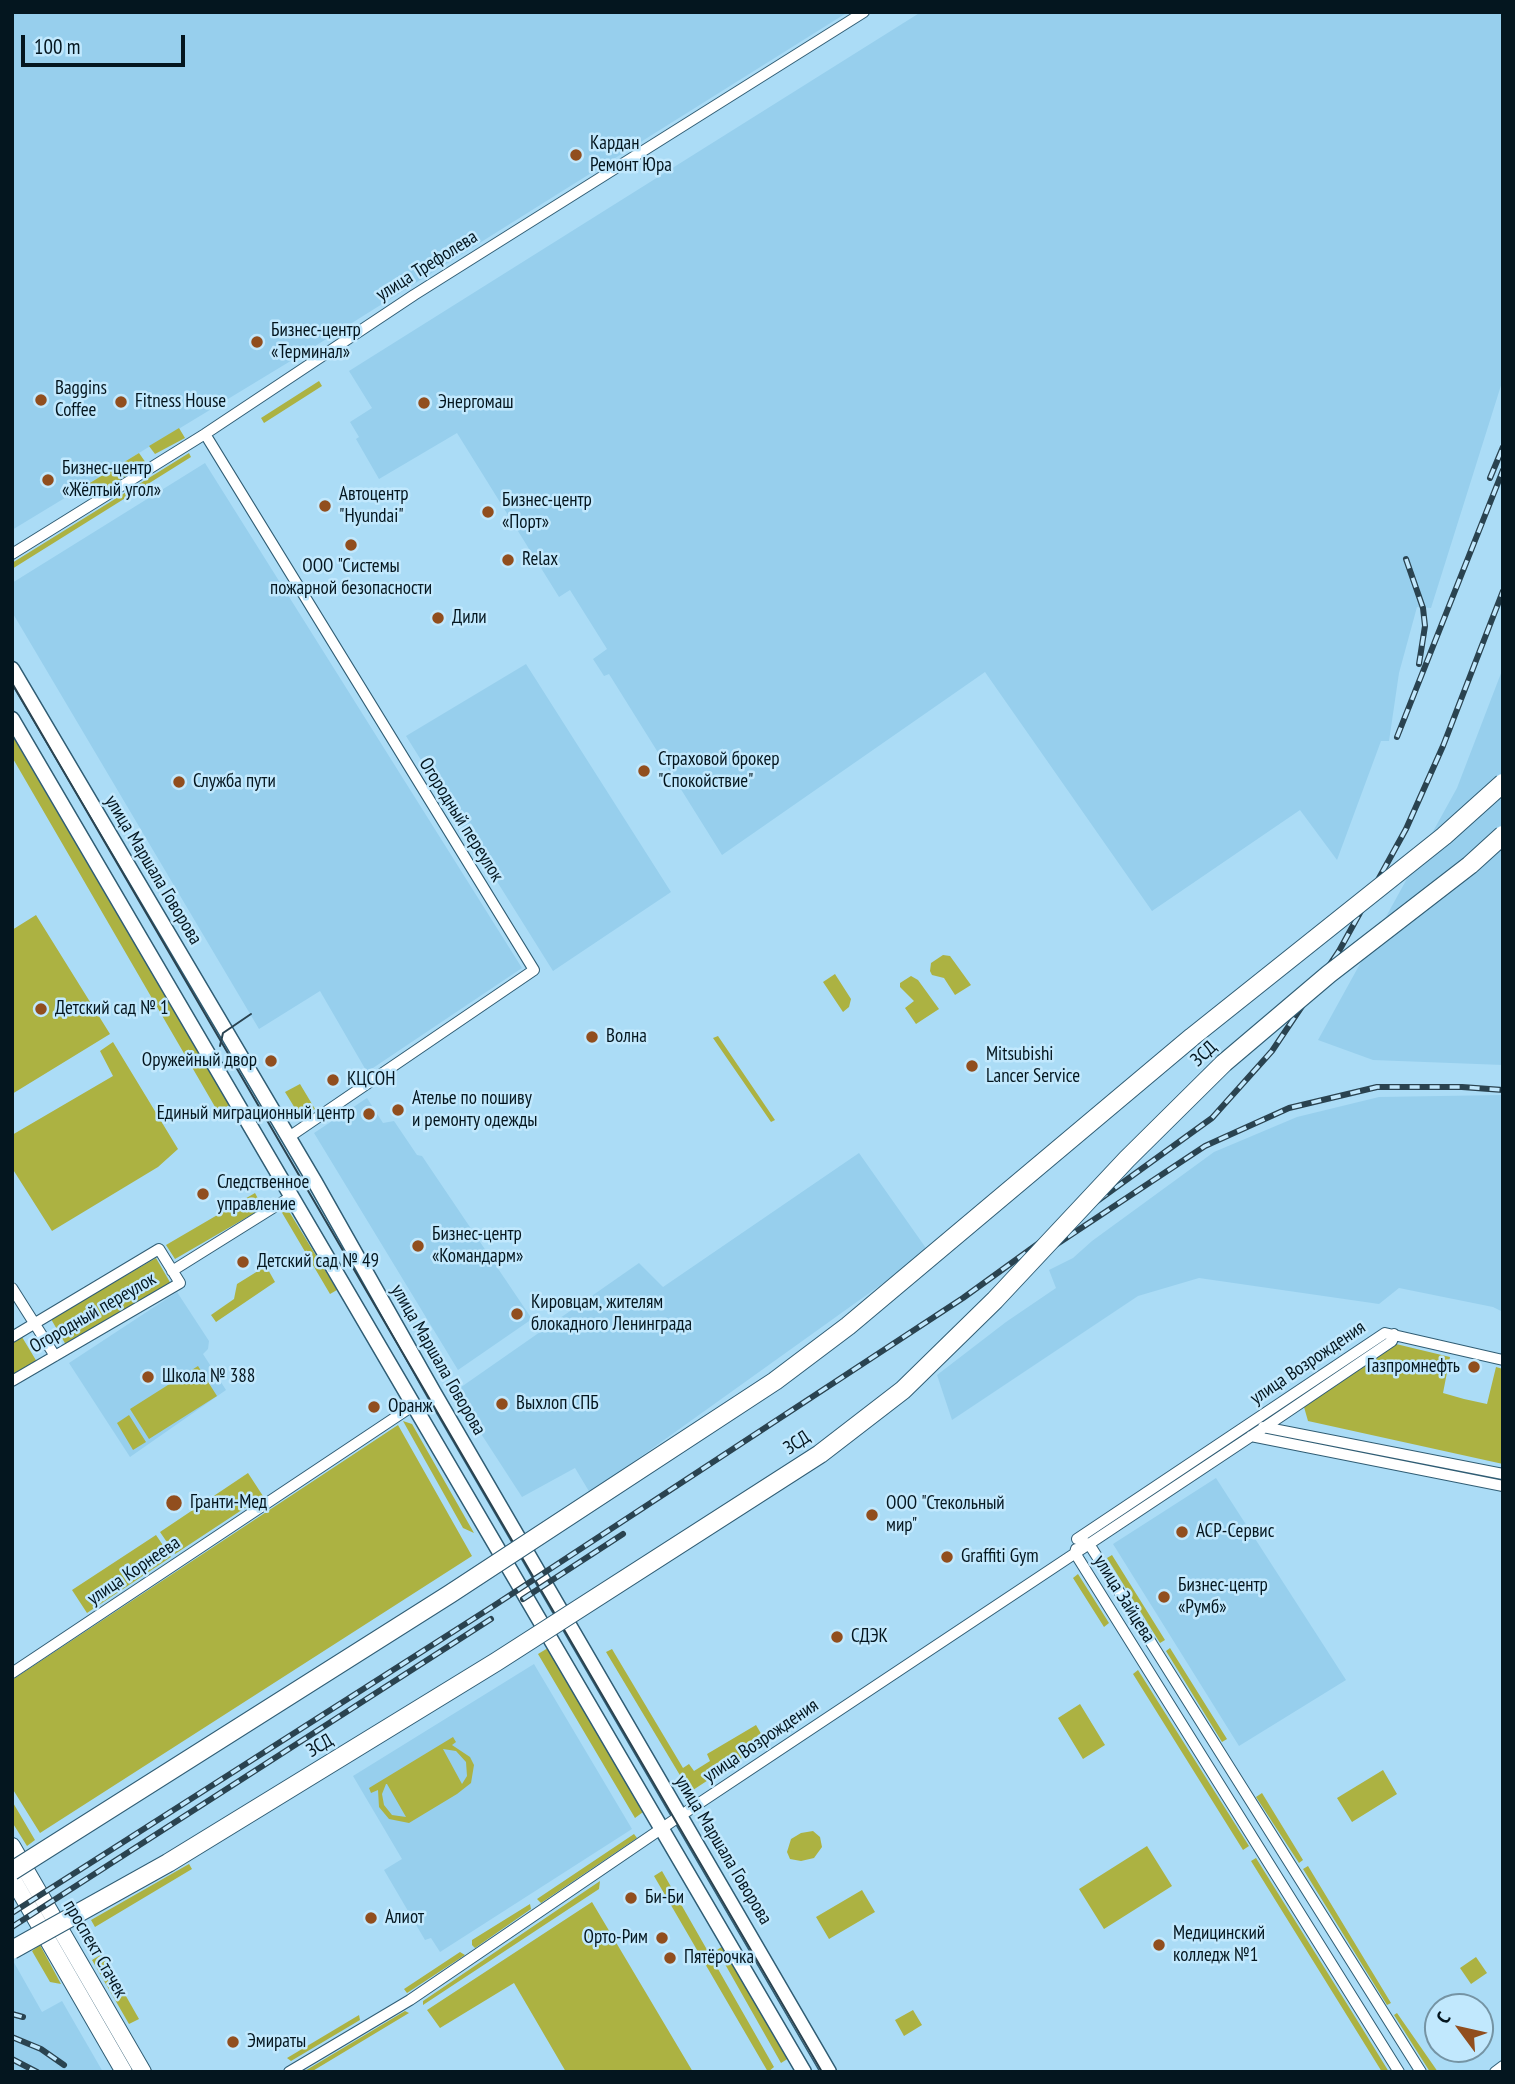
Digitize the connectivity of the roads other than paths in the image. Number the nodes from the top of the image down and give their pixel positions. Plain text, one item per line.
1 (864, 12) edge
2 (205, 434) junction
3 (12, 554) edge
4 (12, 669) edge
5 (12, 719) edge
6 (1503, 783) edge
7 (1503, 835) edge
8 (289, 1138) junction
9 (292, 1196) junction
10 (173, 1271) junction
11 (12, 1289) edge
12 (33, 1324) junction
13 (1394, 1334) junction
14 (12, 1337) edge
15 (55, 1356) junction
16 (1503, 1360) edge
17 (12, 1381) edge
18 (414, 1405) junction
19 (1249, 1424) junction
20 (1265, 1427) junction
21 (1251, 1436) junction
22 (1503, 1474) edge
23 (1503, 1486) edge
24 (1077, 1539) junction
25 (1089, 1545) junction
26 (1075, 1553) junction
27 (12, 1673) edge
28 (680, 1816) junction
29 (664, 1829) junction
30 (12, 1846) edge
31 (12, 1871) edge
32 (12, 1878) edge
33 (12, 1950) edge
34 (1503, 2066) edge
35 (124, 2072) edge
36 (143, 2072) edge
37 (289, 2072) edge
38 (804, 2072) edge
39 (829, 2072) edge
40 (1399, 2072) edge
41 (1420, 2072) edge
42 (1495, 2072) edge

1 - 2 street, улица Трефолева
2 - 3 street, улица Трефолева
2 - 8 street, Огородный переулок
4 - 8 main road, улица Маршала Говорова
5 - 9 main road, улица Маршала Говорова
6 - 31 highway, ЗСД, bridge
7 - 33 highway, ЗСД, bridge
8 - 28 main road, улица Маршала Говорова
9 - 10 street, Огородный переулок
9 - 18 main road, улица Маршала Говорова
10 - 12 street, Огородный переулок
10 - 15 street, Огородный переулок
11 - 12 street
12 - 14 street, Огородный переулок
12 - 15 street
13 - 16 street
13 - 19 street, улица Возрождения
13 - 20 street, улица Возрождения
15 - 17 street, Огородный переулок
18 - 27 street, улица Корнеева
18 - 29 main road, улица Маршала Говорова
19 - 20 street, улица Возрождения
19 - 21 street, улица Возрождения
19 - 24 street, улица Возрождения
20 - 21 street, улица Возрождения
20 - 22 street, улица Возрождения
21 - 23 street, улица Возрождения
21 - 25 street, улица Возрождения
24 - 25 street, улица Зайцева
24 - 26 street, улица Зайцева
25 - 26 street, улица Возрождения
25 - 41 street, улица Зайцева
26 - 28 street, улица Возрождения
26 - 40 street, улица Зайцева
28 - 29 street, улица Возрождения
28 - 39 main road, улица Маршала Говорова
29 - 37 street, улица Возрождения
29 - 38 main road, улица Маршала Говорова
30 - 36 main road, проспект Стачек
32 - 35 main road, проспект Стачек
34 - 42 street

